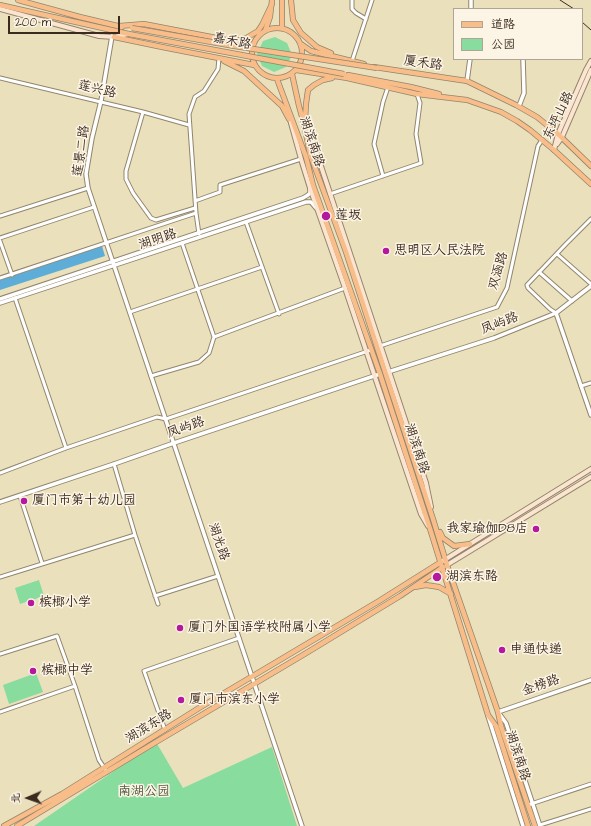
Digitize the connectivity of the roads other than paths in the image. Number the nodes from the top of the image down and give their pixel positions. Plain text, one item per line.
1 (18, 0) edge
2 (282, 0) edge
3 (291, 0) edge
4 (352, 0) edge
5 (372, 0) edge
6 (24, 1) edge
7 (272, 2) edge
8 (0, 5) edge
9 (0, 9) edge
10 (366, 19) junction
11 (119, 26) junction
12 (282, 28) junction
13 (265, 30) junction
14 (129, 34) junction
15 (113, 37) junction
16 (230, 40) junction
17 (253, 44) junction
18 (301, 44) junction
19 (219, 58) junction
20 (470, 60) edge
21 (523, 60) edge
22 (351, 61) junction
23 (591, 61) edge
24 (254, 65) junction
25 (377, 68) junction
26 (296, 70) junction
27 (591, 70) edge
28 (292, 74) junction
29 (346, 76) junction
30 (0, 78) edge
31 (277, 79) junction
32 (466, 81) junction
33 (388, 87) junction
34 (417, 94) junction
35 (285, 100) junction
36 (461, 100) junction
37 (101, 101) junction
38 (519, 106) junction
39 (143, 112) junction
40 (289, 119) junction
41 (304, 124) junction
42 (189, 125) junction
43 (560, 135) junction
44 (542, 140) junction
45 (554, 150) junction
46 (300, 158) junction
47 (591, 166) edge
48 (383, 176) junction
49 (591, 184) edge
50 (88, 188) junction
51 (310, 188) junction
52 (330, 194) junction
53 (195, 201) junction
54 (94, 207) junction
55 (195, 208) junction
56 (318, 211) junction
57 (196, 213) junction
58 (0, 216) edge
59 (591, 219) edge
60 (246, 222) junction
61 (199, 234) junction
62 (0, 238) edge
63 (0, 241) edge
64 (106, 242) junction
65 (182, 243) junction
66 (556, 254) junction
67 (113, 264) junction
68 (262, 267) junction
69 (539, 272) junction
70 (12, 275) junction
71 (0, 278) edge
72 (591, 285) edge
73 (345, 288) junction
74 (198, 289) junction
75 (15, 298) junction
76 (0, 299) edge
77 (572, 301) junction
78 (0, 303) edge
79 (130, 312) junction
80 (556, 313) junction
81 (279, 314) junction
82 (214, 337) junction
83 (378, 347) junction
84 (368, 350) junction
85 (384, 373) junction
86 (151, 376) junction
87 (375, 376) junction
88 (591, 383) edge
89 (581, 386) junction
90 (591, 415) edge
91 (166, 419) junction
92 (174, 443) junction
93 (66, 448) junction
94 (114, 464) junction
95 (591, 469) edge
96 (0, 472) edge
97 (591, 478) edge
98 (20, 496) junction
99 (0, 502) edge
100 (433, 519) junction
101 (431, 532) junction
102 (135, 535) junction
103 (470, 544) junction
104 (440, 562) junction
105 (447, 562) junction
106 (42, 564) junction
107 (442, 568) junction
108 (218, 576) junction
109 (0, 577) edge
110 (451, 594) junction
111 (156, 596) junction
112 (400, 596) junction
113 (158, 604) dead end
114 (239, 638) junction
115 (0, 654) edge
116 (252, 677) junction
117 (591, 680) edge
118 (255, 684) junction
119 (76, 686) junction
120 (0, 712) edge
121 (498, 712) junction
122 (488, 715) junction
123 (165, 730) junction
124 (106, 770) junction
125 (591, 784) edge
126 (531, 805) junction
127 (591, 809) edge
128 (4, 826) edge
129 (17, 826) edge
130 (302, 826) edge
131 (523, 826) edge
132 (528, 826) edge
133 (539, 826) edge

1 - 6 main road, 嘉禾路
2 - 12 main road
3 - 22 main road
4 - 10 street
5 - 10 street
6 - 11 main road, 嘉禾路
7 - 13 main road
7 - 16 main road
8 - 14 main road, 嘉禾路
9 - 15 main road
10 - 22 street
11 - 16 main road
11 - 25 main road, 嘉禾路, bridge
12 - 13 main road
12 - 18 main road
13 - 17 main road
14 - 15 main road
14 - 29 main road, 嘉禾路, bridge
15 - 19 main road
15 - 37 street, 莲景二路
16 - 17 main road
17 - 24 main road
18 - 22 main road, 厦禾路
18 - 26 main road
19 - 24 main road
19 - 40 main road
19 - 42 street
20 - 32 street
21 - 38 street
22 - 25 main road, 厦禾路
23 - 43 main road, 东坪山路
24 - 31 main road
25 - 32 main road, 厦禾路
26 - 28 main road
26 - 29 main road
27 - 43 main road, 东坪山路
28 - 31 main road
28 - 41 main road, 湖滨南路
29 - 33 main road
29 - 36 main road, 嘉禾路
29 - 41 main road
30 - 37 street, 莲兴路
31 - 35 main road, 湖滨南路
32 - 38 main road, 厦禾路
33 - 34 main road
33 - 48 street
34 - 36 main road
34 - 48 street
35 - 40 main road
35 - 84 main road, 湖滨南路
36 - 44 main road
37 - 39 street, 莲兴路
37 - 50 street, 莲景二路
38 - 43 main road, 厦禾路
39 - 42 street, 莲兴路
39 - 55 street
40 - 46 main road
41 - 52 main road, 湖滨南路
41 - 83 main road, 湖滨南路
42 - 53 street
43 - 45 main road, 东坪山路
43 - 47 main road, 厦禾路
44 - 45 main road
44 - 83 street, 双涵路
45 - 49 main road
46 - 51 main road
46 - 53 street
48 - 52 street
50 - 54 street, 莲景二路
50 - 58 street
51 - 56 main road
51 - 61 street, 湖明路
52 - 83 main road, 湖滨南路
53 - 55 street
54 - 62 street
54 - 64 street, 莲景二路
55 - 57 street
56 - 60 street, 湖明路
56 - 73 main road
57 - 61 street
57 - 64 street
59 - 66 street
60 - 65 street, 湖明路
60 - 68 street
61 - 67 street, 湖明路
63 - 70 street
64 - 67 street, 莲景二路
64 - 70 street
65 - 67 street, 湖明路
65 - 74 street
66 - 69 street
66 - 72 street
67 - 75 street, 湖明路
67 - 76 street, 湖明路
67 - 79 street, 湖光路
68 - 74 street
68 - 81 street
69 - 77 street
69 - 80 street
70 - 71 street
72 - 77 street, 凤屿路
73 - 81 street
73 - 84 main road
74 - 79 street
74 - 82 street
75 - 78 street, 湖明路
75 - 93 street
77 - 80 street, 凤屿路
79 - 86 street, 湖光路
80 - 85 street, 凤屿路
80 - 89 street
81 - 82 street
82 - 86 street
83 - 85 main road, 湖滨南路
84 - 85 main road, 湖滨南路
84 - 87 main road
84 - 91 street
85 - 87 street, 凤屿路
85 - 100 main road, 湖滨南路
85 - 101 main road, 湖滨南路
86 - 91 street, 湖光路
87 - 92 street, 凤屿路
87 - 101 main road
88 - 89 street
89 - 90 street
91 - 92 street, 湖光路
91 - 93 street
92 - 94 street, 凤屿路
92 - 108 street, 湖光路
93 - 96 street
94 - 98 street, 凤屿路
94 - 102 street
95 - 103 main road, 湖滨东路
97 - 105 main road, 湖滨东路
98 - 99 street, 凤屿路
98 - 106 street
100 - 103 main road
100 - 105 main road, 湖滨南路
101 - 104 main road, 湖滨南路
102 - 106 street
102 - 111 street
103 - 105 main road, 湖滨东路
104 - 105 main road, 湖滨东路
104 - 107 main road, 湖滨南路
104 - 116 main road, 湖滨东路
105 - 107 main road, 湖滨东路
105 - 121 main road, 湖滨南路
106 - 109 street
107 - 110 main road, 湖滨南路
107 - 112 main road, 湖滨东路
108 - 111 street
108 - 114 street, 湖光路
110 - 112 main road
110 - 122 main road, 湖滨南路
111 - 113 street
112 - 118 main road, 湖滨东路
114 - 116 street, 湖光路
114 - 123 street
115 - 119 street
116 - 118 street, 湖光路
116 - 123 main road, 湖滨东路
117 - 121 street, 金榜路
118 - 124 main road, 湖滨东路
118 - 130 street, 湖光路
119 - 120 street
119 - 124 street
121 - 126 main road, 湖滨南路
122 - 131 street
122 - 132 main road, 湖滨南路
123 - 124 main road, 湖滨东路
124 - 128 main road, 湖滨东路
124 - 129 main road, 湖滨东路
125 - 126 street
126 - 133 main road, 湖滨南路
127 - 133 street

